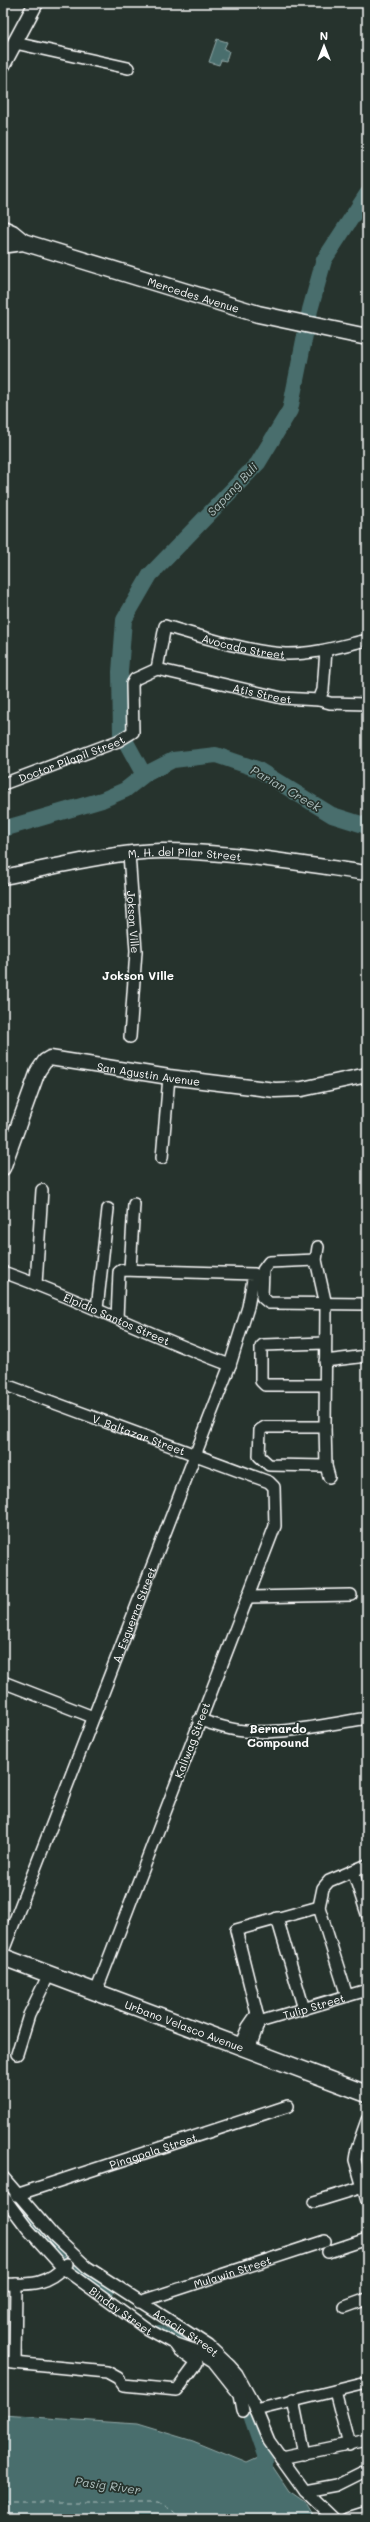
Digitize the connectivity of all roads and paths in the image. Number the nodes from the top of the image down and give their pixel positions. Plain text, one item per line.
1 (36, 3) edge
2 (15, 43) junction
3 (3, 65) edge
4 (128, 68) dead end
5 (3, 229) edge
6 (3, 242) edge
7 (23, 242) junction
8 (367, 337) edge
9 (367, 640) edge
10 (326, 650) junction
11 (157, 669) junction
12 (319, 700) junction
13 (367, 704) edge
14 (3, 784) edge
15 (128, 854) junction
16 (367, 873) edge
17 (3, 877) edge
18 (130, 1037) dead end
19 (367, 1076) edge
20 (169, 1077) junction
21 (162, 1158) dead end
22 (3, 1168) edge
23 (42, 1190) dead end
24 (134, 1204) dead end
25 (108, 1209) dead end
26 (318, 1247) dead end
27 (316, 1260) junction
28 (130, 1268) junction
29 (3, 1272) edge
30 (36, 1284) junction
31 (367, 1304) edge
32 (326, 1305) junction
33 (97, 1309) junction
34 (117, 1318) junction
35 (324, 1343) junction
36 (367, 1356) edge
37 (324, 1361) junction
38 (230, 1364) junction
39 (3, 1384) edge
40 (324, 1384) junction
41 (325, 1427) junction
42 (194, 1457) junction
43 (326, 1466) junction
44 (329, 1477) dead end
45 (274, 1487) joint
46 (352, 1595) dead end
47 (248, 1597) junction
48 (3, 1682) edge
49 (93, 1716) junction
50 (367, 1718) edge
51 (199, 1720) junction
52 (367, 1865) edge
53 (353, 1871) junction
54 (319, 1907) junction
55 (367, 1914) edge
56 (277, 1918) junction
57 (3, 1951) edge
58 (3, 1957) edge
59 (49, 1974) junction
60 (367, 1990) edge
61 (96, 1992) junction
62 (347, 1996) junction
63 (304, 2009) junction
64 (258, 2018) junction
65 (244, 2048) junction
66 (17, 2054) dead end
67 (367, 2094) edge
68 (288, 2106) dead end
69 (367, 2120) edge
70 (3, 2178) edge
71 (363, 2187) junction
72 (16, 2195) junction
73 (3, 2196) edge
74 (367, 2201) edge
75 (314, 2202) dead end
76 (367, 2239) edge
77 (325, 2241) dead end
78 (328, 2252) dead end
79 (68, 2262) junction
80 (3, 2284) edge
81 (16, 2284) junction
82 (367, 2299) edge
83 (138, 2302) junction
84 (345, 2307) dead end
85 (174, 2343) junction
86 (3, 2362) edge
87 (15, 2363) junction
88 (367, 2383) edge
89 (335, 2391) junction
90 (293, 2400) junction
91 (256, 2410) junction
92 (243, 2411) dead end
93 (367, 2440) edge
94 (349, 2445) junction
95 (304, 2454) junction
96 (281, 2458) junction
97 (367, 2470) edge
98 (305, 2491) junction
99 (367, 2513) edge
100 (334, 2519) edge
101 (348, 2519) edge

1 - 2 street
2 - 3 street
2 - 4 street
5 - 7 main road, Mercedes Avenue
6 - 7 main road, Mercedes Avenue
7 - 8 main road, Mercedes Avenue
9 - 10 street, Avocado Street
10 - 11 street, Avocado Street
10 - 12 street
11 - 12 street, Atis Street
11 - 14 street, Doctor Pilapil Street
12 - 13 street, Atis Street
15 - 16 street, M. H. del Pilar Street
15 - 17 street, M. H. del Pilar Street
15 - 18 street, Jokson Ville
19 - 20 street, San Agustin Avenue
20 - 21 street
20 - 22 street, San Agustin Avenue
23 - 30 street
24 - 28 street
25 - 33 street
26 - 27 street
27 - 32 street
27 - 32 street
28 - 34 street
28 - 38 street, A. Esguerra Street
29 - 30 street, Elpidio Santos Street
30 - 33 street, Elpidio Santos Street
31 - 32 street
32 - 35 street
33 - 34 street, Elpidio Santos Street
34 - 38 street, Elpidio Santos Street
35 - 37 street
35 - 40 street
36 - 37 street
37 - 40 street
38 - 42 street, A. Esguerra Street
39 - 42 street, V. Baltazar Street
40 - 41 street
41 - 43 street
41 - 43 street
42 - 45 street, V. Baltazar Street
42 - 49 street, A. Esguerra Street
43 - 44 street
45 - 47 street, Kaliwag Street
46 - 47 street
47 - 51 street, Kaliwag Street
48 - 49 street
49 - 57 street, A. Esguerra Street
50 - 51 street
51 - 61 street, Kaliwag Street
52 - 53 street
53 - 54 street
53 - 55 street
54 - 56 street
54 - 62 street
56 - 63 street
56 - 64 street
58 - 59 main road, Urbano Velasco Avenue
59 - 61 main road, Urbano Velasco Avenue
59 - 66 street
60 - 62 street, Tulip Street
61 - 65 main road, Urbano Velasco Avenue
62 - 63 street, Tulip Street
63 - 64 street, Tulip Street
64 - 65 street
65 - 67 main road, Urbano Velasco Avenue
68 - 72 street, Pinagpala Street
69 - 71 street
70 - 72 street, Acacia Street
71 - 74 street
71 - 75 street
72 - 79 street, Acacia Street
73 - 79 street, Binday Street
76 - 78 street
77 - 83 street, Mulawin Street
79 - 81 street
79 - 83 street, Acacia Street
79 - 85 street, Binday Street
80 - 81 street
81 - 87 street
82 - 84 street
83 - 91 street, Acacia Street
85 - 87 street
85 - 92 street, Binday Street
86 - 87 street
88 - 89 street
89 - 90 street
89 - 94 street
90 - 91 street
90 - 95 street
91 - 96 street, Acacia Street
93 - 94 street
94 - 95 street
95 - 96 street
96 - 98 street, Acacia Street
97 - 98 street
98 - 100 street, Acacia Street
99 - 101 street

